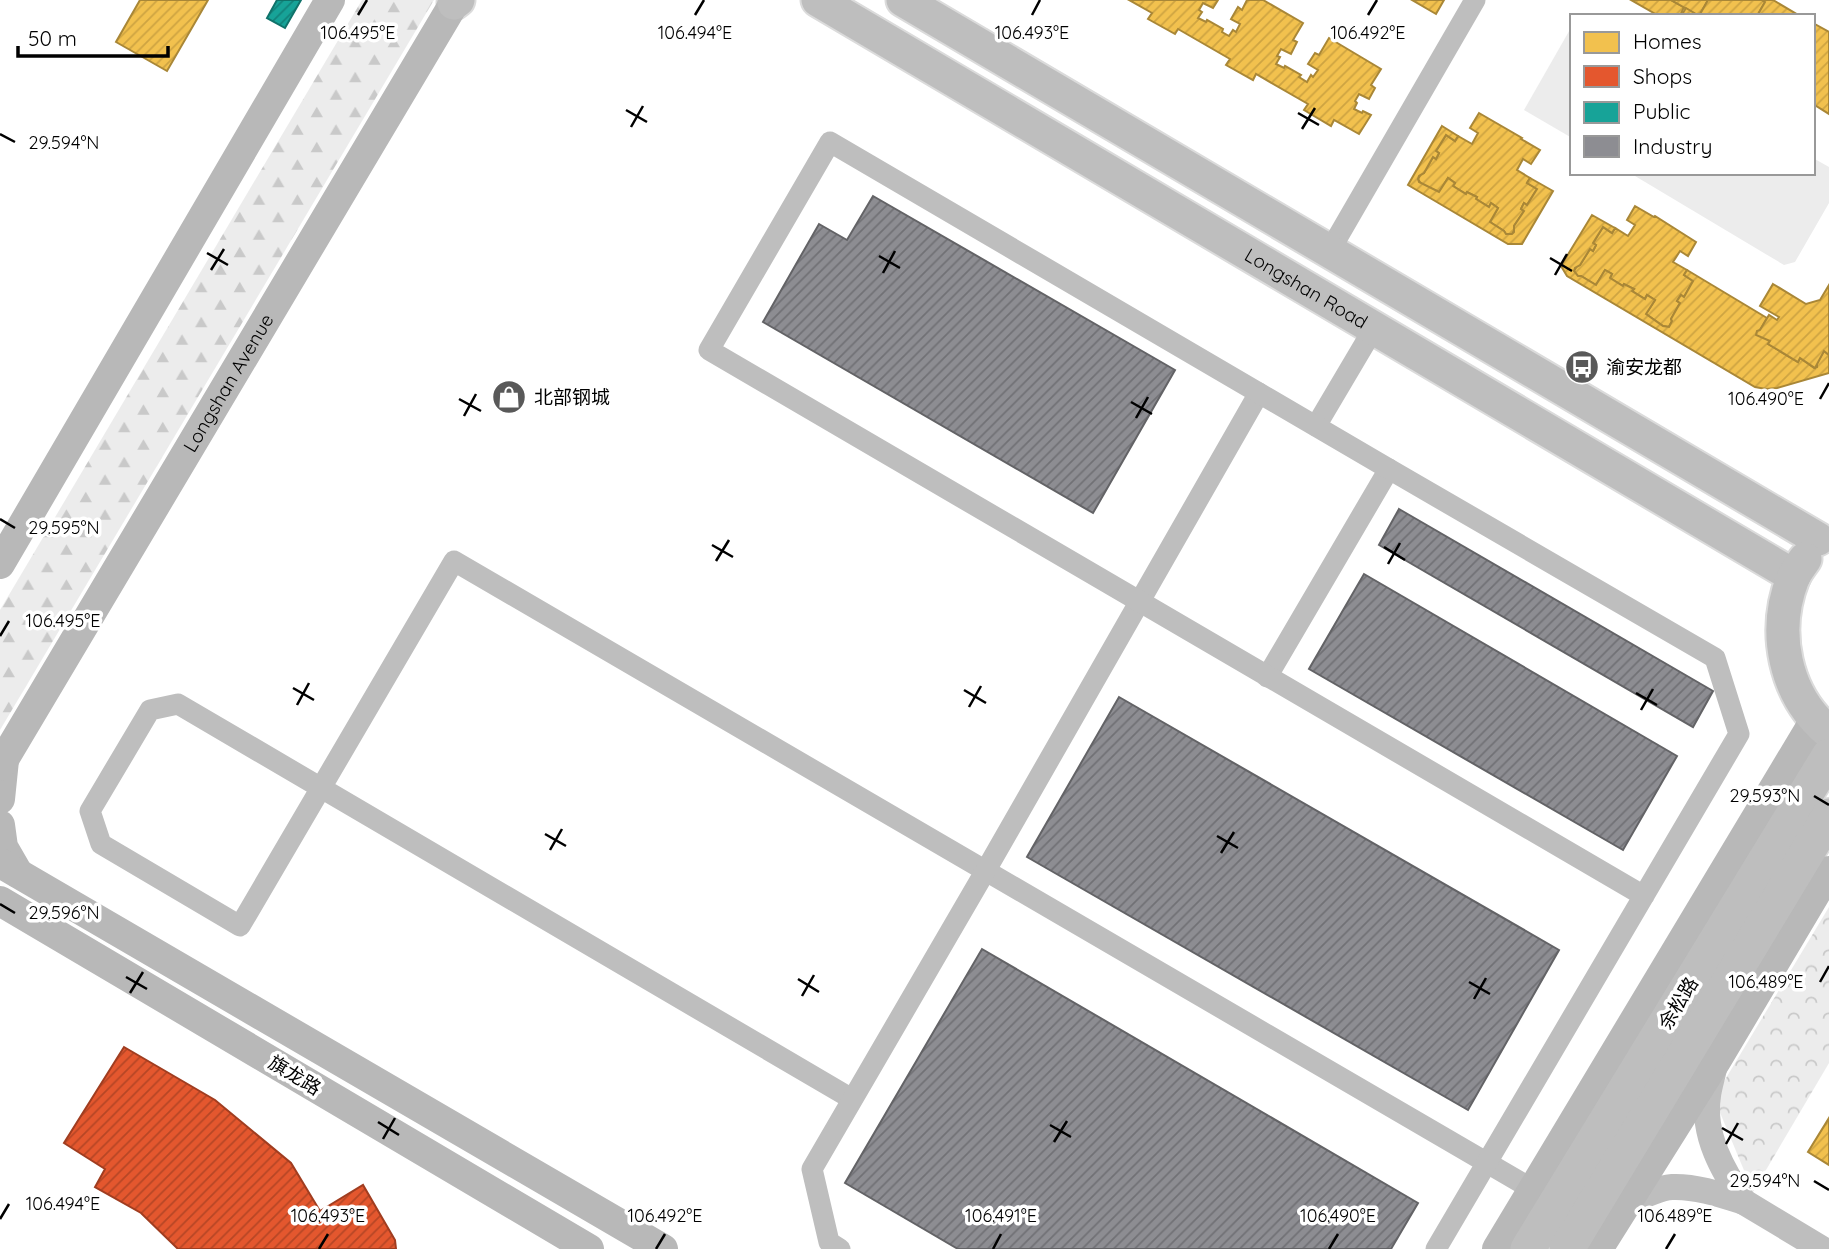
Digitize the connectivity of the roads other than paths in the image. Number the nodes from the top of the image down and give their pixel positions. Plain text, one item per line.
1 (330, 0) edge
2 (818, 0) edge
3 (903, 0) edge
4 (1475, 0) edge
5 (456, 1) edge
6 (1329, 252) junction
7 (1374, 328) junction
8 (1259, 393) junction
9 (1316, 426) junction
10 (1389, 469) junction
11 (1824, 535) edge
12 (0, 564) edge
13 (1794, 576) junction
14 (1140, 602) junction
15 (1267, 677) junction
16 (1823, 734) edge
17 (1, 763) edge
18 (321, 788) junction
19 (0, 799) edge
20 (1829, 816) edge
21 (0, 825) edge
22 (9, 868) edge
23 (986, 870) junction
24 (1829, 871) edge
25 (1644, 896) junction
26 (0, 901) edge
27 (1716, 1061) junction
28 (852, 1099) junction
29 (1487, 1162) junction
30 (1532, 1189) junction
31 (1744, 1202) junction
32 (1625, 1205) junction
33 (609, 1228) edge
34 (581, 1247) edge
35 (663, 1249) edge
36 (840, 1249) edge
37 (1436, 1249) edge
38 (1497, 1249) edge
39 (1528, 1249) edge
40 (1567, 1249) edge
41 (1598, 1249) edge
42 (1822, 1249) edge

1 - 12 main road
2 - 7 main road, Longshan Road
3 - 6 main road
4 - 6 street
5 - 17 main road, Longshan Avenue
6 - 11 main road
7 - 9 street
7 - 13 main road, Longshan Road
8 - 9 street
8 - 14 street
8 - 14 street
9 - 10 street
10 - 15 street
10 - 25 street
11 - 13 main road
13 - 16 main road
14 - 15 street
14 - 23 street
15 - 25 street
16 - 30 main road
16 - 39 highway, 余松路
17 - 19 main road
18 - 18 street
18 - 23 street
18 - 28 street
20 - 40 highway, 余松路
21 - 22 main road
22 - 33 main road
23 - 28 street
23 - 29 street
24 - 27 main road
25 - 29 street
26 - 34 main road, 旗龙路
27 - 31 street
27 - 32 main road
28 - 36 street
29 - 30 street
29 - 37 street
30 - 38 main road
31 - 32 street
31 - 42 street
32 - 41 main road
33 - 34 main road
33 - 35 main road

